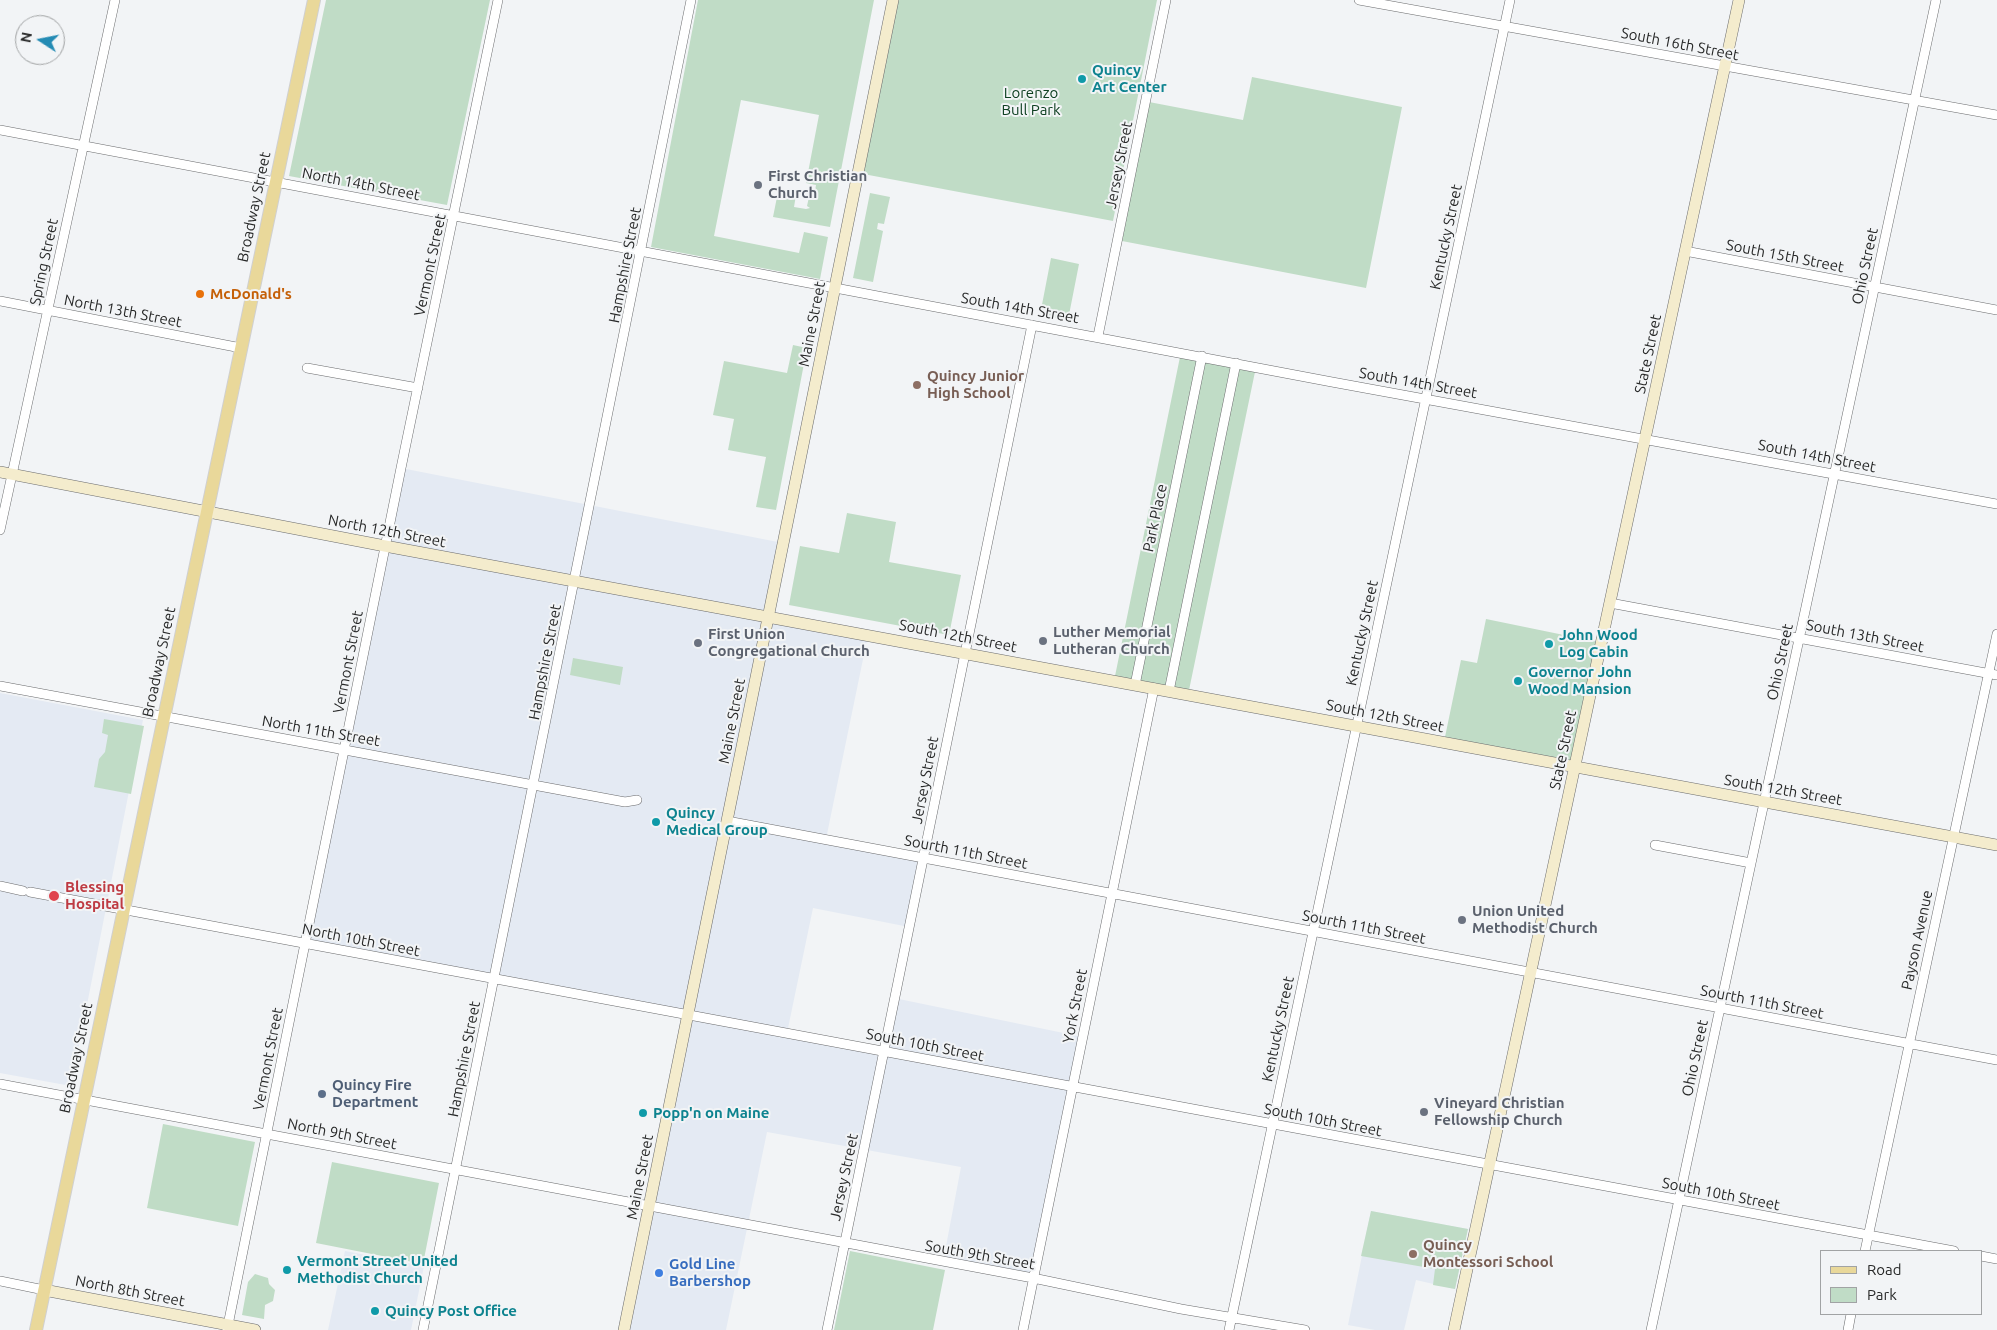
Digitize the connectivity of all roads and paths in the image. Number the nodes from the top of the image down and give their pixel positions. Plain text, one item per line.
1 (115, 0) edge
2 (314, 0) edge
3 (498, 0) edge
4 (692, 0) edge
5 (893, 0) edge
6 (1166, 0) edge
7 (1359, 0) edge
8 (1510, 0) edge
9 (1739, 0) edge
10 (1936, 0) edge
11 (1504, 25) junction
12 (1725, 67) junction
13 (1914, 100) junction
14 (1997, 115) edge
15 (0, 130) edge
16 (83, 146) junction
17 (276, 183) junction
18 (454, 216) junction
19 (1685, 251) junction
20 (642, 252) junction
21 (835, 287) junction
22 (1874, 287) junction
23 (0, 301) edge
24 (48, 310) junction
25 (1997, 310) edge
26 (1032, 325) junction
27 (1098, 336) junction
28 (241, 348) junction
29 (1202, 356) junction
30 (1236, 363) junction
31 (307, 368) dead end
32 (418, 388) junction
33 (1426, 398) junction
34 (1645, 439) junction
35 (0, 472) edge
36 (12, 474) junction
37 (1834, 474) junction
38 (1997, 504) edge
39 (208, 513) junction
40 (0, 530) edge
41 (385, 546) junction
42 (575, 581) junction
43 (1610, 603) junction
44 (768, 616) junction
45 (1997, 634) edge
46 (1799, 637) junction
47 (965, 653) junction
48 (1993, 674) edge
49 (1135, 684) junction
50 (0, 686) edge
51 (1154, 688) junction
52 (1169, 691) junction
53 (164, 716) junction
54 (1357, 726) junction
55 (345, 750) junction
56 (1575, 766) junction
57 (534, 785) junction
58 (637, 800) dead end
59 (1764, 802) junction
60 (727, 821) junction
61 (1954, 837) junction
62 (1997, 844) edge
63 (1656, 845) dead end
64 (923, 858) junction
65 (1751, 863) junction
66 (0, 886) edge
67 (1112, 894) junction
68 (123, 910) junction
69 (1312, 932) junction
70 (306, 944) junction
71 (1531, 972) junction
72 (494, 979) junction
73 (1720, 1008) junction
74 (688, 1015) junction
75 (1909, 1044) junction
76 (884, 1052) junction
77 (1997, 1060) edge
78 (0, 1084) edge
79 (1072, 1087) junction
80 (84, 1100) junction
81 (1272, 1124) junction
82 (267, 1134) junction
83 (1489, 1165) junction
84 (456, 1170) junction
85 (1678, 1200) junction
86 (649, 1206) junction
87 (1868, 1235) junction
88 (844, 1244) junction
89 (1865, 1250) edge
90 (1949, 1250) edge
91 (1982, 1256) edge
92 (1997, 1259) edge
93 (1033, 1278) junction
94 (0, 1281) edge
95 (44, 1290) junction
96 (1851, 1315) edge
97 (1232, 1316) junction
98 (227, 1327) edge
99 (36, 1330) edge
100 (255, 1330) edge
101 (423, 1330) edge
102 (624, 1330) edge
103 (827, 1330) edge
104 (1023, 1330) edge
105 (1229, 1330) edge
106 (1306, 1330) edge
107 (1454, 1330) edge
108 (1651, 1330) edge
109 (1848, 1330) edge

1 - 16 street, Spring Street
2 - 17 main road, Broadway Street
3 - 18 street, Vermont Street
4 - 20 street, Hampshire Street
5 - 21 street, Maine Street
6 - 27 street, Jersey Street
7 - 11 street, South 16th Street
8 - 11 street, Kentucky Street
9 - 12 street, State Street
10 - 13 street, Ohio Street
11 - 12 street, South 16th Street
11 - 33 street, Kentucky Street
12 - 13 street, South 16th Street
12 - 19 street, State Street
13 - 14 street, South 16th Street
13 - 22 street, Ohio Street
15 - 16 street, North 14th Street
16 - 17 street, North 14th Street
16 - 24 street, Spring Street
17 - 18 street, North 14th Street
17 - 28 main road, Broadway Street
18 - 20 street, North 14th Street
18 - 32 street, Vermont Street
19 - 22 street, South 15th Street
19 - 34 street, State Street
20 - 21 street, North 14th Street
20 - 42 street, Hampshire Street
21 - 26 street, South 14th Street
21 - 44 street, Maine Street
22 - 25 street, South 15th Street
22 - 37 street, Ohio Street
23 - 24 street, North 13th Street
24 - 28 street, North 13th Street
24 - 36 street, Spring Street
26 - 27 street, South 14th Street
26 - 47 street, Jersey Street
27 - 29 street, South 14th Street
28 - 39 main road, Broadway Street
29 - 30 street, South 14th Street
29 - 49 street, Park Place
30 - 33 street, South 14th Street
30 - 52 street
31 - 32 street
32 - 41 street, Vermont Street
33 - 34 street, South 14th Street
33 - 54 street, Kentucky Street
34 - 37 street, South 14th Street
34 - 43 street, State Street
35 - 36 street, North 12th Street
36 - 39 street, North 12th Street
36 - 40 street, Spring Street
37 - 38 street, South 14th Street
37 - 46 street, Ohio Street
39 - 41 street, North 12th Street
39 - 53 main road, Broadway Street
41 - 42 street, North 12th Street
41 - 55 street, Vermont Street
42 - 44 street, North 12th Street
42 - 57 street, Hampshire Street
43 - 46 street, South 13th Street
43 - 56 street, State Street
44 - 47 street, South 12th Street
44 - 60 street, Maine Street
45 - 48 street, Payson Avenue
46 - 48 street, South 13th Street
46 - 59 street, Ohio Street
47 - 49 street, South 12th Street
47 - 64 street, Jersey Street
48 - 61 street, Payson Avenue
49 - 51 street, South 12th Street
50 - 53 street, North 11th Street
51 - 52 street, South 12th Street
51 - 67 street, York Street
52 - 54 street, South 12th Street
53 - 55 street, North 11th Street
53 - 68 main road, Broadway Street
54 - 56 street, South 12th Street
54 - 69 street, Kentucky Street
55 - 57 street, North 11th Street
55 - 70 street, Vermont Street
56 - 59 street, South 12th Street
56 - 71 street, State Street
57 - 58 street, North 11th Street
57 - 72 street, Hampshire Street
59 - 61 street, South 12th Street
59 - 65 street, Ohio Street
60 - 64 street, Sourth 11th Street
60 - 74 street, Maine Street
61 - 62 street, South 12th Street
61 - 75 street, Payson Avenue
63 - 65 street
64 - 67 street, Sourth 11th Street
64 - 76 street, Jersey Street
65 - 73 street, Ohio Street
66 - 68 street, North 10th Street
67 - 69 street, Sourth 11th Street
67 - 79 street, York Street
68 - 70 street, North 10th Street
68 - 80 main road, Broadway Street
69 - 71 street, Sourth 11th Street
69 - 81 street, Kentucky Street
70 - 72 street, North 10th Street
70 - 82 street, Vermont Street
71 - 73 street, Sourth 11th Street
71 - 83 street, State Street
72 - 74 street, North 10th Street
72 - 84 street, Hampshire Street
73 - 75 street, Sourth 11th Street
73 - 85 street, Ohio Street
74 - 76 street, South 10th Street
74 - 86 street, Maine Street
75 - 77 street, Sourth 11th Street
75 - 87 street, Payson Avenue
76 - 79 street, South 10th Street
76 - 88 street, Jersey Street
78 - 80 street, North 9th Street
79 - 81 street, South 10th Street
79 - 93 street, York Street
80 - 82 street, North 9th Street
80 - 95 main road, Broadway Street
81 - 83 street, South 10th Street
81 - 97 street, Kentucky Street
82 - 84 street, North 9th Street
82 - 98 street, Vermont Street
83 - 85 street, South 10th Street
83 - 107 street, State Street
84 - 86 street, North 9th Street
84 - 101 street, Hampshire Street
85 - 87 street, South 10th Street
85 - 108 street, Ohio Street
86 - 88 street, South 9th Street
86 - 102 street, Maine Street
87 - 89 street, Payson Avenue
87 - 90 street, South 10th Street
88 - 93 street, South 9th Street
88 - 103 street, Jersey Street
91 - 92 street
93 - 97 street, South 9th Street
93 - 104 street, York Street
94 - 95 street, North 8th Street
95 - 98 street, North 8th Street
95 - 99 main road, Broadway Street
96 - 109 street
97 - 105 street, Kentucky Street
97 - 106 street, South 9th Street
98 - 100 street, North 8th Street

